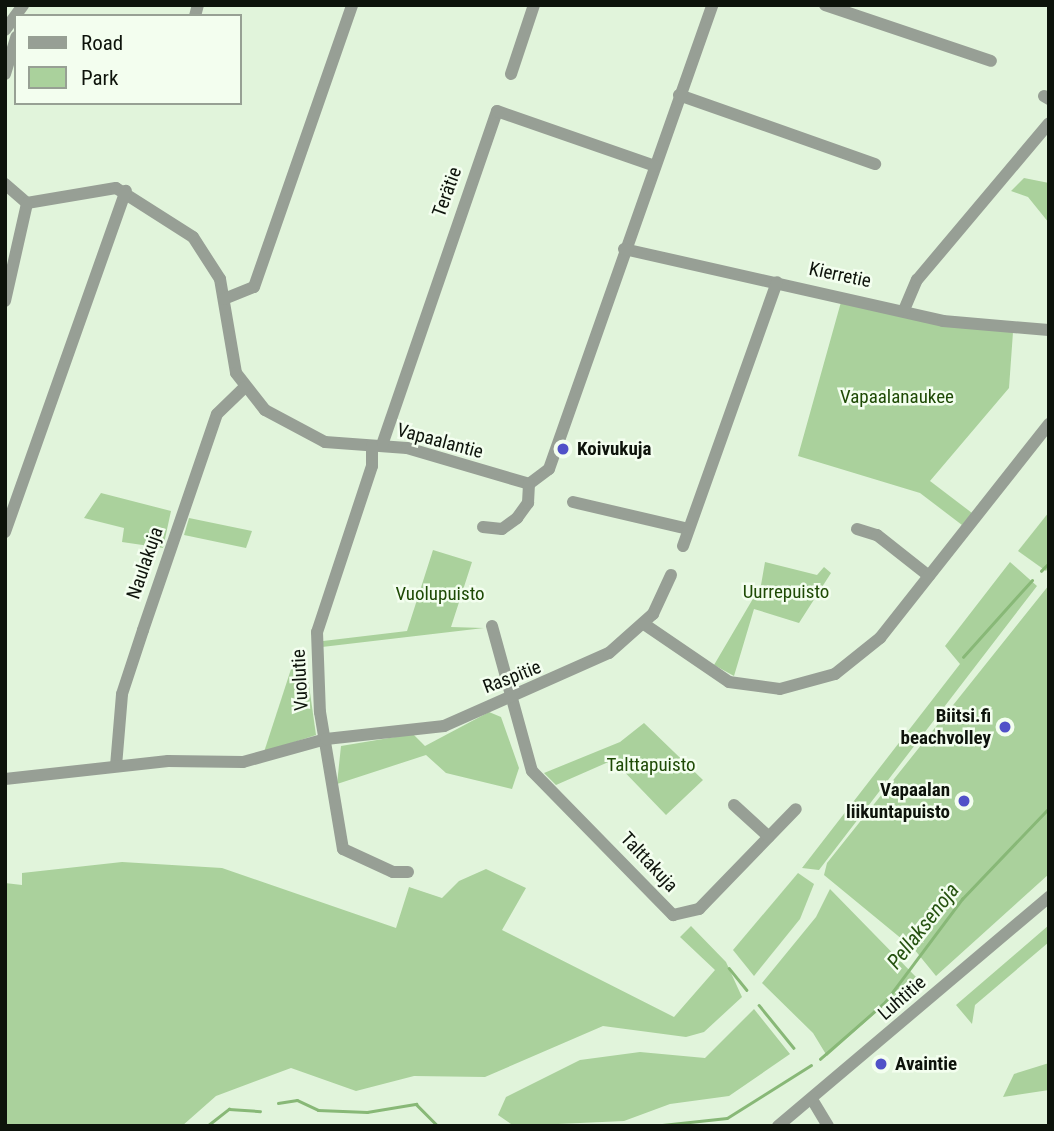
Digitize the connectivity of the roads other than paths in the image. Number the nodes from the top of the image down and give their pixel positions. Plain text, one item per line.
1 (352, 5) edge
2 (534, 5) edge
3 (712, 5) edge
4 (825, 5) edge
5 (5, 30) edge
6 (12, 41) edge
7 (991, 61) dead end
8 (5, 74) edge
9 (510, 74) dead end
10 (679, 95) junction
11 (1049, 123) edge
12 (875, 164) dead end
13 (655, 166) junction
14 (5, 184) edge
15 (126, 191) junction
16 (27, 203) junction
17 (624, 249) junction
18 (9, 266) edge
19 (777, 282) junction
20 (224, 299) junction
21 (5, 300) edge
22 (904, 310) junction
23 (1049, 330) edge
24 (245, 387) junction
25 (1049, 424) edge
26 (377, 446) junction
27 (529, 484) junction
28 (573, 502) dead end
29 (483, 527) dead end
30 (688, 529) junction
31 (857, 529) dead end
32 (5, 532) edge
33 (683, 546) dead end
34 (671, 575) dead end
35 (929, 576) junction
36 (644, 624) junction
37 (492, 625) dead end
38 (508, 698) junction
39 (326, 739) junction
40 (116, 766) junction
41 (5, 779) edge
42 (734, 805) dead end
43 (796, 809) dead end
44 (769, 837) junction
45 (408, 872) dead end
46 (1049, 897) edge
47 (813, 1101) junction
48 (778, 1126) edge
49 (828, 1126) edge

1 - 20 street
2 - 9 street
3 - 10 street
4 - 7 street
5 - 6 street
6 - 8 street
10 - 12 street
10 - 13 street
11 - 22 street
13 - 17 street
13 - 26 street, Terätie
14 - 16 street
15 - 16 street
15 - 20 street, Vapaalantie
15 - 32 street
16 - 18 street
17 - 19 street, Kierretie
17 - 27 street
18 - 21 street
19 - 22 street, Kierretie
19 - 30 street
20 - 24 street, Vapaalantie
22 - 23 street, Kierretie
24 - 26 street, Vapaalantie
24 - 40 street, Naulakuja
25 - 35 street
26 - 27 street, Vapaalantie
26 - 39 street, Vuolutie
27 - 29 street
28 - 30 street
30 - 33 street
31 - 35 street
34 - 36 street, Raspitie
35 - 36 street
36 - 38 street, Raspitie
37 - 38 street
38 - 39 street, Raspitie
38 - 44 street, Talttakuja
39 - 40 street, Raspitie
39 - 45 street, Vuolutie
40 - 41 street, Raspitie
42 - 44 street
43 - 44 street, Talttakuja
46 - 47 street, Luhtitie
47 - 48 street, Luhtitie
47 - 49 street

